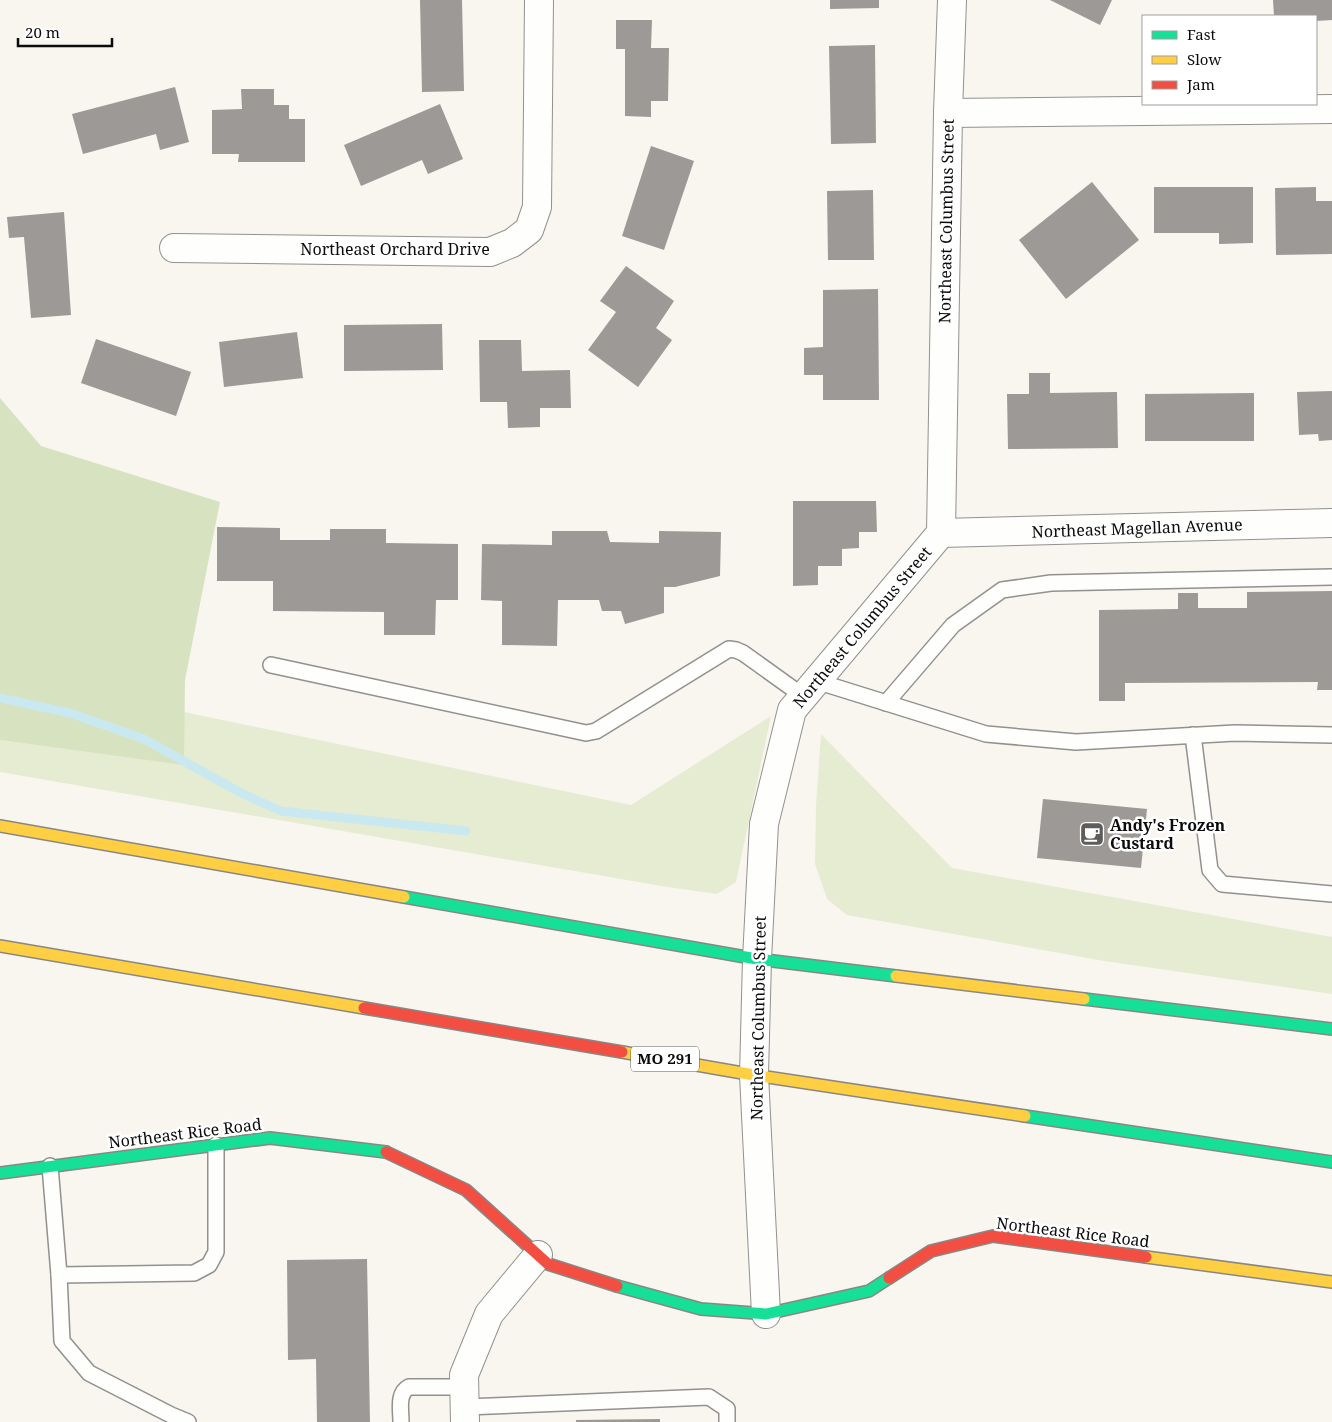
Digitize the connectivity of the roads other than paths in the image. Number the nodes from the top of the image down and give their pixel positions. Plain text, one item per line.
1 (539, 0) edge
2 (952, 0) edge
3 (1332, 109) edge
4 (948, 113) junction
5 (174, 248) dead end
6 (1332, 523) edge
7 (942, 533) junction
8 (1332, 577) edge
9 (272, 665) dead end
10 (810, 688) junction
11 (886, 703) junction
12 (1193, 735) junction
13 (1332, 735) edge
14 (0, 826) edge
15 (1332, 894) edge
16 (0, 946) edge
17 (757, 959) junction
18 (1332, 1029) edge
19 (754, 1074) junction
20 (216, 1145) junction
21 (1332, 1162) edge
22 (50, 1166) junction
23 (0, 1173) edge
24 (538, 1255) junction
25 (59, 1275) junction
26 (1332, 1282) edge
27 (766, 1314) junction
28 (465, 1405) edge
29 (188, 1422) edge
30 (401, 1422) edge
31 (727, 1422) edge

1 - 5 street, Northeast Orchard Drive
2 - 4 street, Northeast Columbus Street
3 - 4 street
4 - 7 street, Northeast Columbus Street
6 - 7 street, Northeast Magellan Avenue
7 - 10 street, Northeast Columbus Street
8 - 11 lane
9 - 10 lane
10 - 11 lane
10 - 17 street, Northeast Columbus Street
11 - 12 lane
12 - 13 lane
12 - 15 lane
14 - 17 main road
16 - 19 main road, MO 291
17 - 18 main road
17 - 19 street, Northeast Columbus Street
19 - 21 main road, MO 291
19 - 27 street, Northeast Columbus Street
20 - 22 main road, Northeast Rice Road
20 - 24 main road, Northeast Rice Road
20 - 25 lane
22 - 23 main road, Northeast Rice Road
22 - 25 lane
24 - 27 main road, Northeast Rice Road
24 - 28 street
25 - 29 lane
26 - 27 main road, Northeast Rice Road
28 - 30 lane
28 - 31 lane

